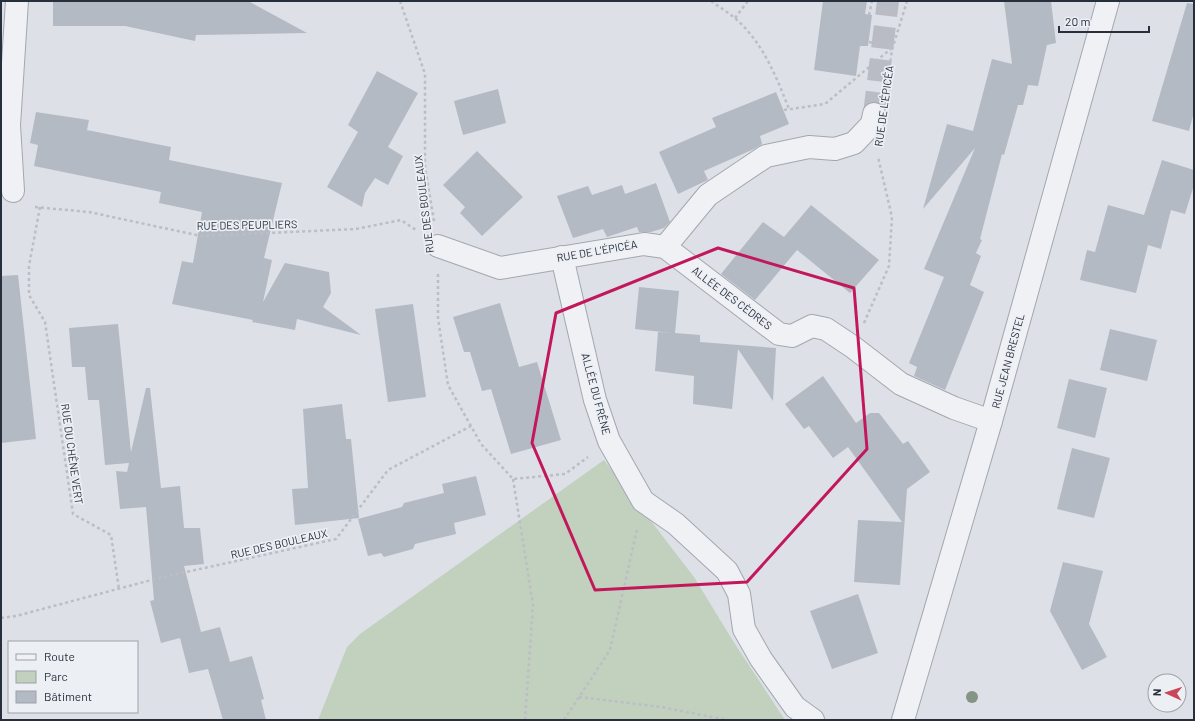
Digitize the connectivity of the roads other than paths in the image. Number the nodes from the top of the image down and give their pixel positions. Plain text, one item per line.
1 (17, 1) edge
2 (1108, 1) edge
3 (880, 106) tunnel mouth
4 (13, 191) dead end
5 (438, 246) road end
6 (665, 247) junction
7 (562, 257) junction
8 (991, 421) junction
9 (813, 720) edge
10 (903, 720) edge

1 - 4 street
2 - 8 street, RUE JEAN BRESTEL
3 - 6 street, RUE DE L'ÉPICÉA
5 - 7 street, RUE DE L'ÉPICÉA
6 - 7 street, RUE DE L'ÉPICÉA
6 - 8 street, ALLÉE DES CÈDRES
7 - 9 street, ALLÉE DU FRÊNE
8 - 10 street, RUE JEAN BRESTEL

